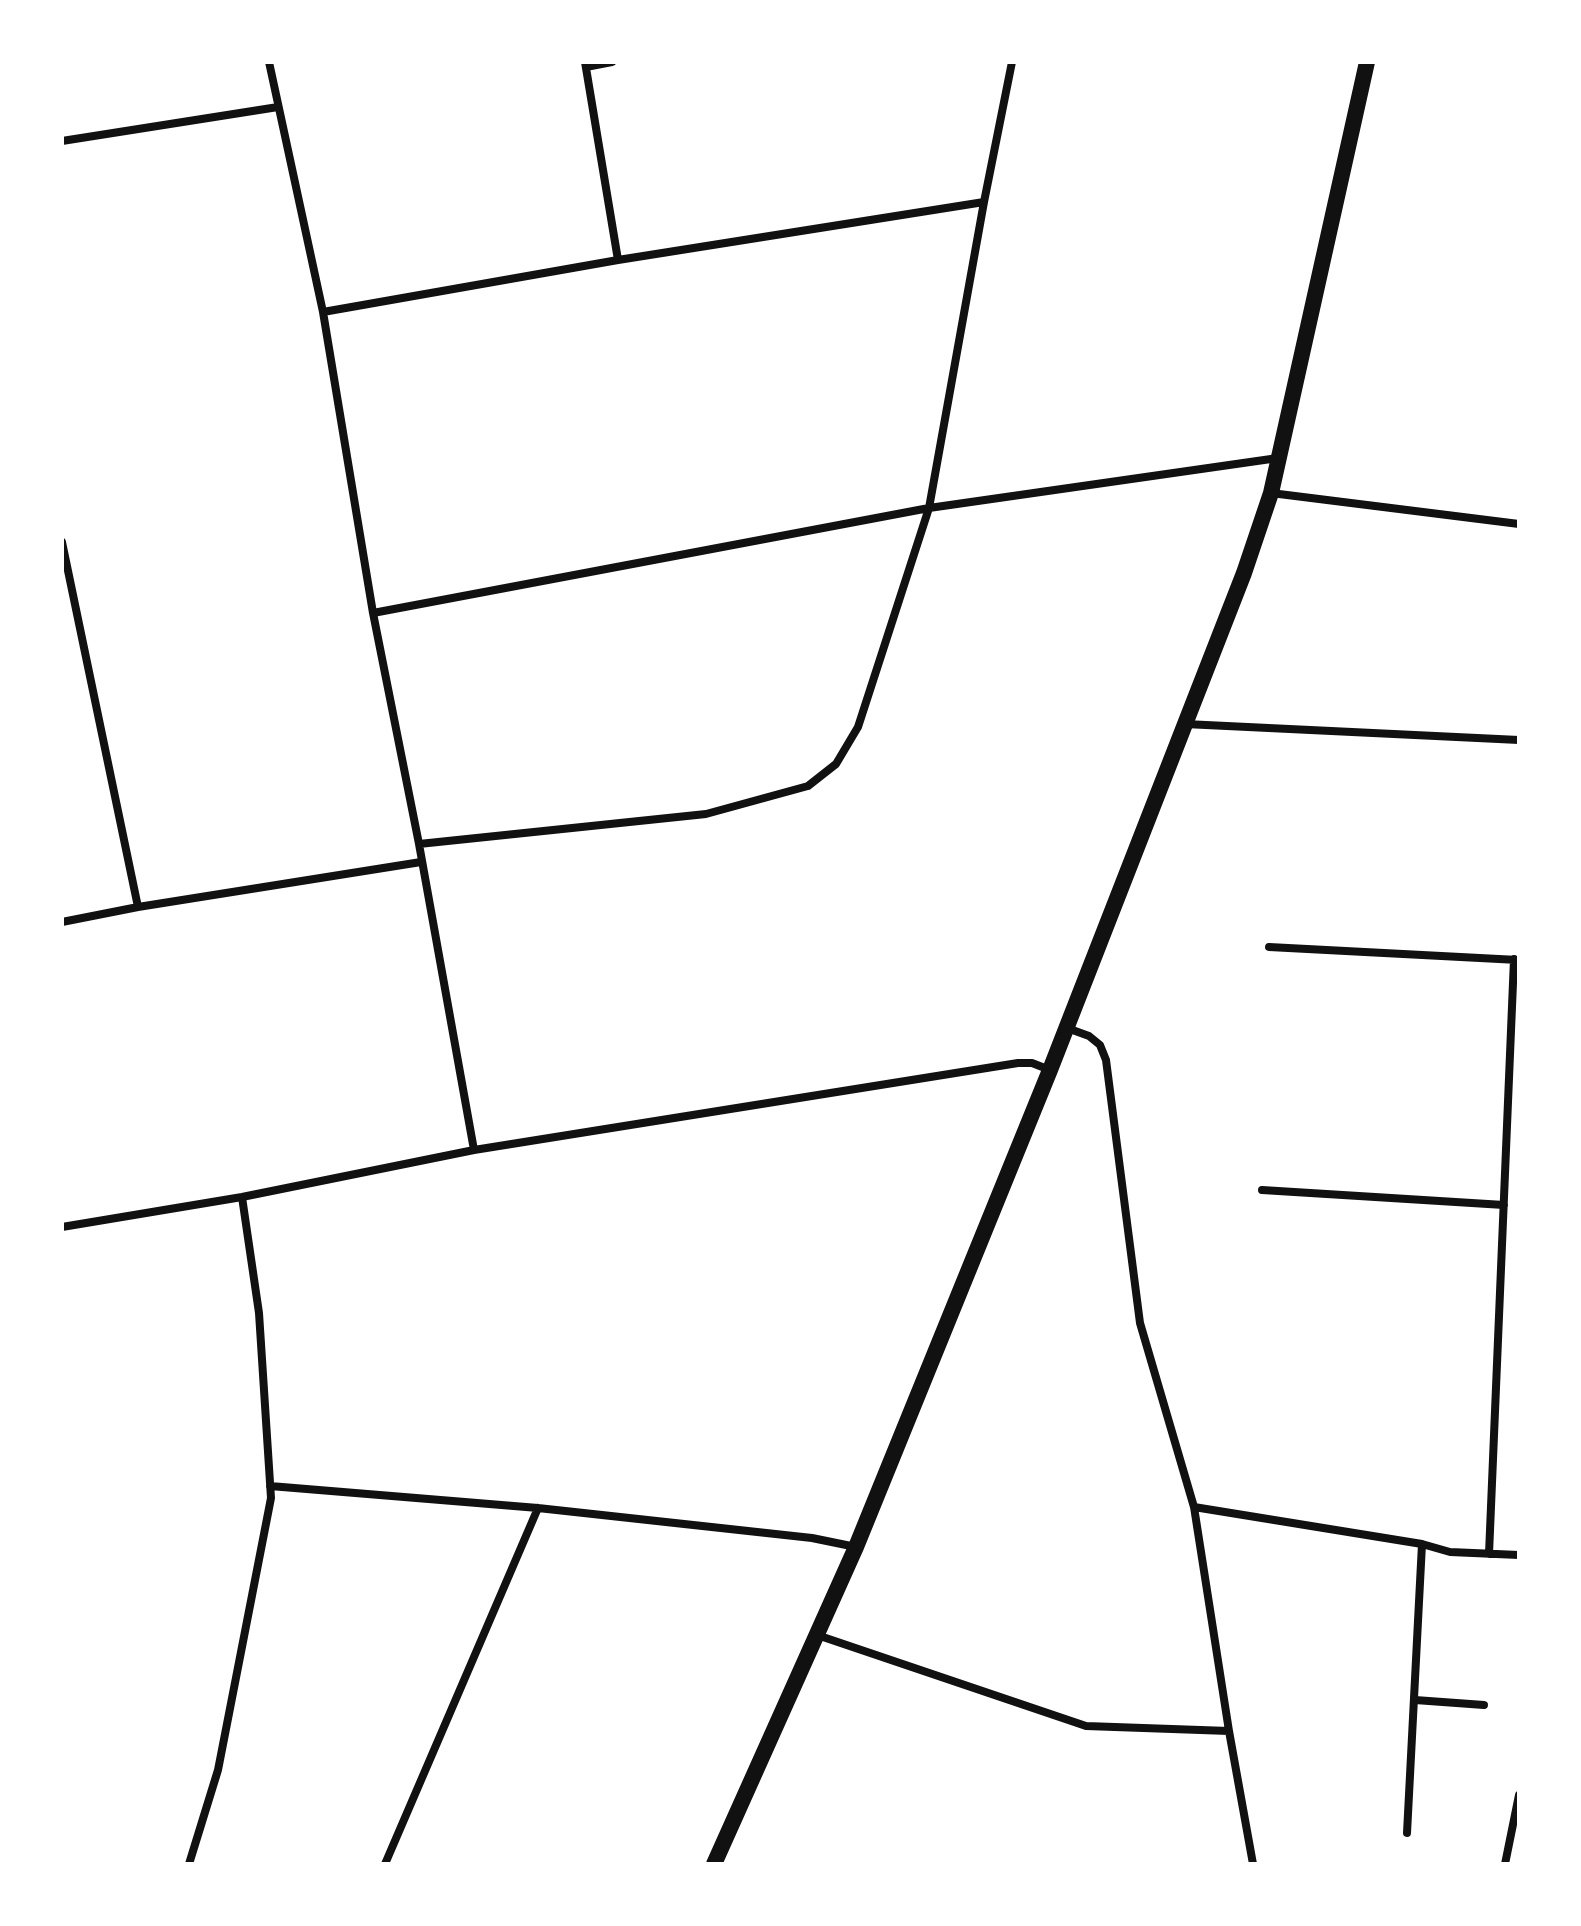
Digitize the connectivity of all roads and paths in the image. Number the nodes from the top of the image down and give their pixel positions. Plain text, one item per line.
1 (269, 62) edge
2 (612, 62) edge
3 (1012, 62) edge
4 (1367, 62) edge
5 (585, 64) edge
6 (278, 107) junction
7 (62, 141) edge
8 (984, 202) junction
9 (618, 260) junction
10 (323, 312) junction
11 (1279, 457) junction
12 (1271, 493) junction
13 (929, 508) junction
14 (1519, 524) edge
15 (62, 542) edge
16 (373, 613) junction
17 (1185, 724) junction
18 (1519, 740) edge
19 (419, 844) junction
20 (421, 862) junction
21 (138, 907) junction
22 (62, 922) edge
23 (1269, 947) dead end
24 (1517, 960) edge
25 (1066, 1027) junction
26 (1050, 1070) junction
27 (474, 1150) junction
28 (1262, 1190) dead end
29 (242, 1197) junction
30 (1504, 1205) junction
31 (62, 1227) edge
32 (270, 1486) junction
33 (1194, 1507) junction
34 (538, 1508) junction
35 (1422, 1544) junction
36 (856, 1547) junction
37 (1489, 1554) junction
38 (1519, 1555) edge
39 (817, 1635) junction
40 (1415, 1700) junction
41 (1484, 1705) dead end
42 (1229, 1731) junction
43 (1519, 1795) edge
44 (1407, 1833) dead end
45 (189, 1864) edge
46 (385, 1864) edge
47 (714, 1864) edge
48 (1253, 1864) edge
49 (1505, 1864) edge

1 - 6 street
2 - 5 street
3 - 8 street
4 - 11 main road
5 - 9 street
6 - 7 street
6 - 10 street
8 - 9 street
8 - 13 street
9 - 10 street
10 - 16 street
11 - 12 main road
11 - 13 street
12 - 14 street
12 - 17 main road
13 - 16 street
13 - 19 street
15 - 21 street
16 - 19 street
17 - 18 street
17 - 25 main road
19 - 20 street
20 - 21 street
20 - 27 street
21 - 22 street
23 - 24 street
24 - 30 street
25 - 26 main road
25 - 33 street
26 - 27 street
26 - 36 main road
27 - 29 street
28 - 30 street
29 - 31 street
29 - 32 street
30 - 37 street
32 - 34 street
32 - 45 street
33 - 35 street
33 - 42 street
34 - 36 street
34 - 46 street
35 - 37 street
35 - 40 street
36 - 39 main road
37 - 38 street
39 - 42 street
39 - 47 main road
40 - 41 street
40 - 44 street
42 - 48 street
43 - 49 street

